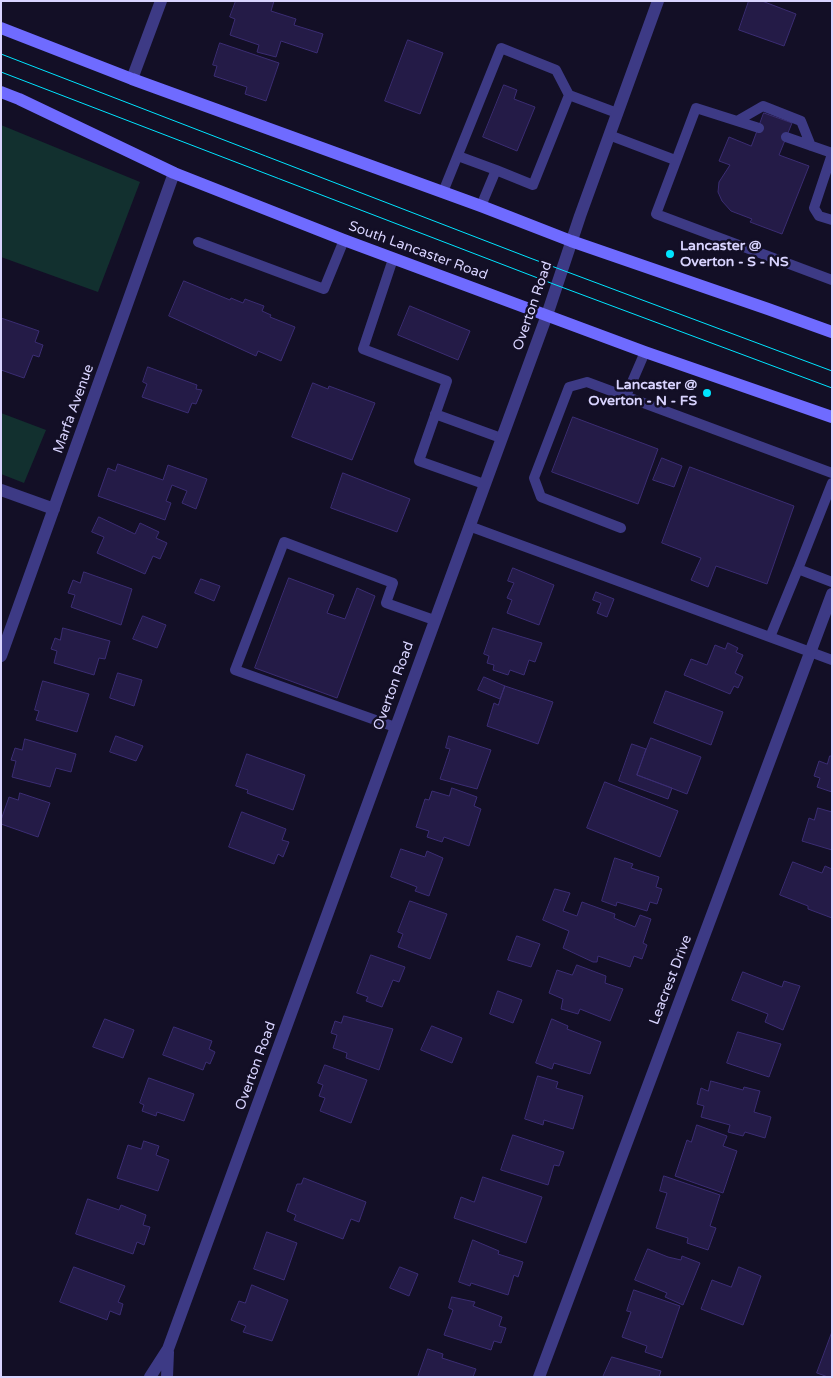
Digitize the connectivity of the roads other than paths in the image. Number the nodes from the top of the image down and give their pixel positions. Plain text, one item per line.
1 (161, 1) edge
2 (658, 1) edge
3 (1, 28) edge
4 (132, 78) junction
5 (1, 92) edge
6 (569, 95) junction
7 (617, 113) junction
8 (736, 121) junction
9 (758, 128) dead end
10 (609, 135) junction
11 (786, 137) dead end
12 (811, 146) junction
13 (832, 154) edge
14 (458, 156) junction
15 (675, 160) junction
16 (496, 170) junction
17 (174, 173) junction
18 (444, 192) junction
19 (481, 206) junction
20 (832, 220) edge
21 (344, 240) junction
22 (571, 241) junction
23 (198, 242) dead end
24 (393, 259) junction
25 (832, 280) edge
26 (547, 315) junction
27 (832, 332) edge
28 (645, 352) junction
29 (626, 396) junction
30 (435, 414) junction
31 (832, 417) edge
32 (501, 438) junction
33 (832, 473) edge
34 (832, 483) edge
35 (484, 484) junction
36 (1, 490) edge
37 (54, 509) junction
38 (469, 526) junction
39 (621, 528) dead end
40 (798, 569) junction
41 (832, 582) edge
42 (832, 594) edge
43 (434, 620) junction
44 (770, 637) junction
45 (810, 652) junction
46 (1, 656) edge
47 (832, 660) edge
48 (395, 727) junction
49 (168, 1350) junction
50 (150, 1377) edge
51 (167, 1377) edge
52 (539, 1377) edge

1 - 4 street
2 - 7 street, Overton Road
3 - 4 main road
4 - 18 main road
5 - 17 main road, South Lancaster Road
6 - 7 lane
6 - 14 lane
6 - 16 lane
7 - 10 street, Overton Road
8 - 9 lane
8 - 12 lane
8 - 15 lane
10 - 15 lane
10 - 22 street, Overton Road
11 - 12 lane
12 - 13 lane
13 - 20 lane
14 - 16 lane
14 - 18 lane
15 - 25 lane
16 - 19 lane
17 - 21 main road, South Lancaster Road
17 - 37 street, Marfa Avenue
18 - 19 main road
19 - 22 main road
21 - 23 lane
21 - 24 main road, South Lancaster Road
22 - 26 street, Overton Road
22 - 27 main road
24 - 26 main road, South Lancaster Road
24 - 30 lane
26 - 28 main road, South Lancaster Road
26 - 32 street, Overton Road
28 - 29 lane
28 - 31 main road, South Lancaster Road
29 - 33 lane
29 - 39 lane
30 - 32 lane
30 - 35 lane
32 - 35 street, Overton Road
34 - 40 lane
35 - 38 street, Overton Road
36 - 37 street
37 - 46 street, Marfa Avenue
38 - 43 street, Overton Road
38 - 44 lane
40 - 41 lane
40 - 44 lane
42 - 45 street, Leacrest Drive
43 - 48 street, Overton Road
43 - 48 lane
44 - 45 lane
45 - 47 lane
45 - 52 street, Leacrest Drive
48 - 49 street, Overton Road
49 - 50 street, Overton Road
49 - 51 street

